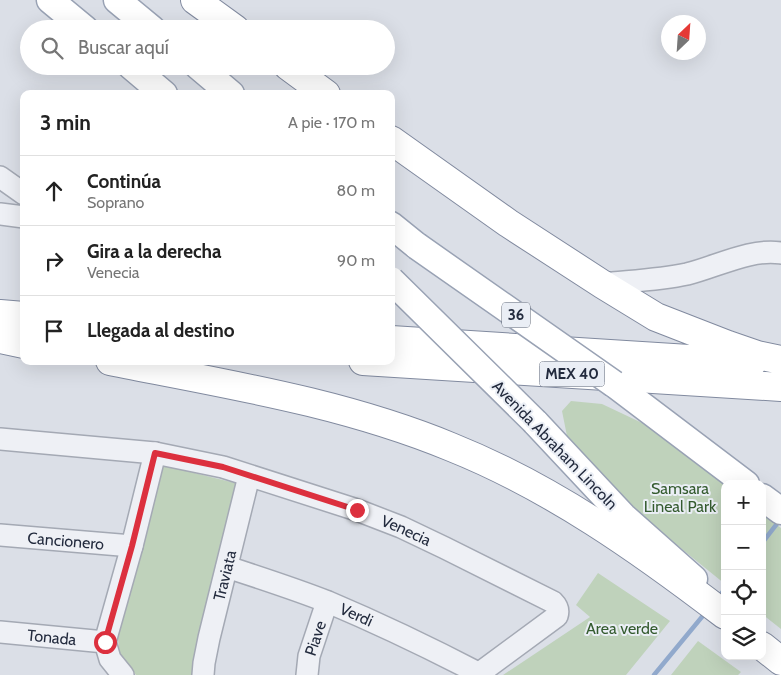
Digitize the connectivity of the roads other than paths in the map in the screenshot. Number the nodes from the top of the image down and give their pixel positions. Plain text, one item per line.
1 (50, 0) edge
2 (117, 0) edge
3 (195, 0) edge
4 (74, 20) edge
5 (141, 20) edge
6 (223, 20) edge
7 (142, 75) edge
8 (209, 75) edge
9 (300, 75) edge
10 (159, 90) edge
11 (226, 90) edge
12 (321, 90) edge
13 (395, 143) edge
14 (0, 176) edge
15 (20, 191) edge
16 (0, 214) edge
17 (20, 216) edge
18 (395, 230) edge
19 (781, 253) edge
20 (395, 284) edge
21 (602, 284) junction
22 (0, 314) edge
23 (20, 316) edge
24 (0, 339) edge
25 (20, 340) edge
26 (395, 340) edge
27 (20, 343) edge
28 (781, 360) edge
29 (395, 363) edge
30 (130, 365) edge
31 (781, 365) edge
32 (781, 387) edge
33 (0, 439) edge
34 (155, 453) junction
35 (250, 476) junction
36 (741, 480) edge
37 (766, 500) edge
38 (781, 511) edge
39 (0, 535) edge
40 (132, 546) junction
41 (227, 567) junction
42 (712, 601) edge
43 (327, 602) junction
44 (721, 611) edge
45 (0, 632) edge
46 (766, 640) edge
47 (105, 642) junction
48 (766, 649) edge
49 (781, 652) edge
50 (781, 661) edge
51 (478, 674) edge
52 (123, 675) edge
53 (203, 675) edge
54 (307, 675) edge

1 - 4 main road
2 - 5 main road
3 - 6 highway
7 - 10 main road
8 - 11 main road
9 - 12 highway
13 - 21 highway
14 - 15 street
16 - 17 street
18 - 36 main road, 36, bridge
19 - 21 street
20 - 42 main road, Avenida Abraham Lincoln, bridge
21 - 28 highway
22 - 23 highway
24 - 25 highway
24 - 27 highway
26 - 31 highway, MEX 40
29 - 32 highway, MEX 40
30 - 42 highway
33 - 34 street, Venecia
34 - 35 street, Venecia
34 - 40 street
35 - 41 street, Traviata
35 - 51 street, Venecia
37 - 38 main road
39 - 40 street, Cancionero
40 - 47 street
41 - 43 street, Verdi
41 - 53 street, Traviata
42 - 44 highway
43 - 51 street, Verdi
43 - 54 street, Piave
45 - 47 street, Tonada
46 - 49 main road
47 - 52 street
48 - 50 highway

